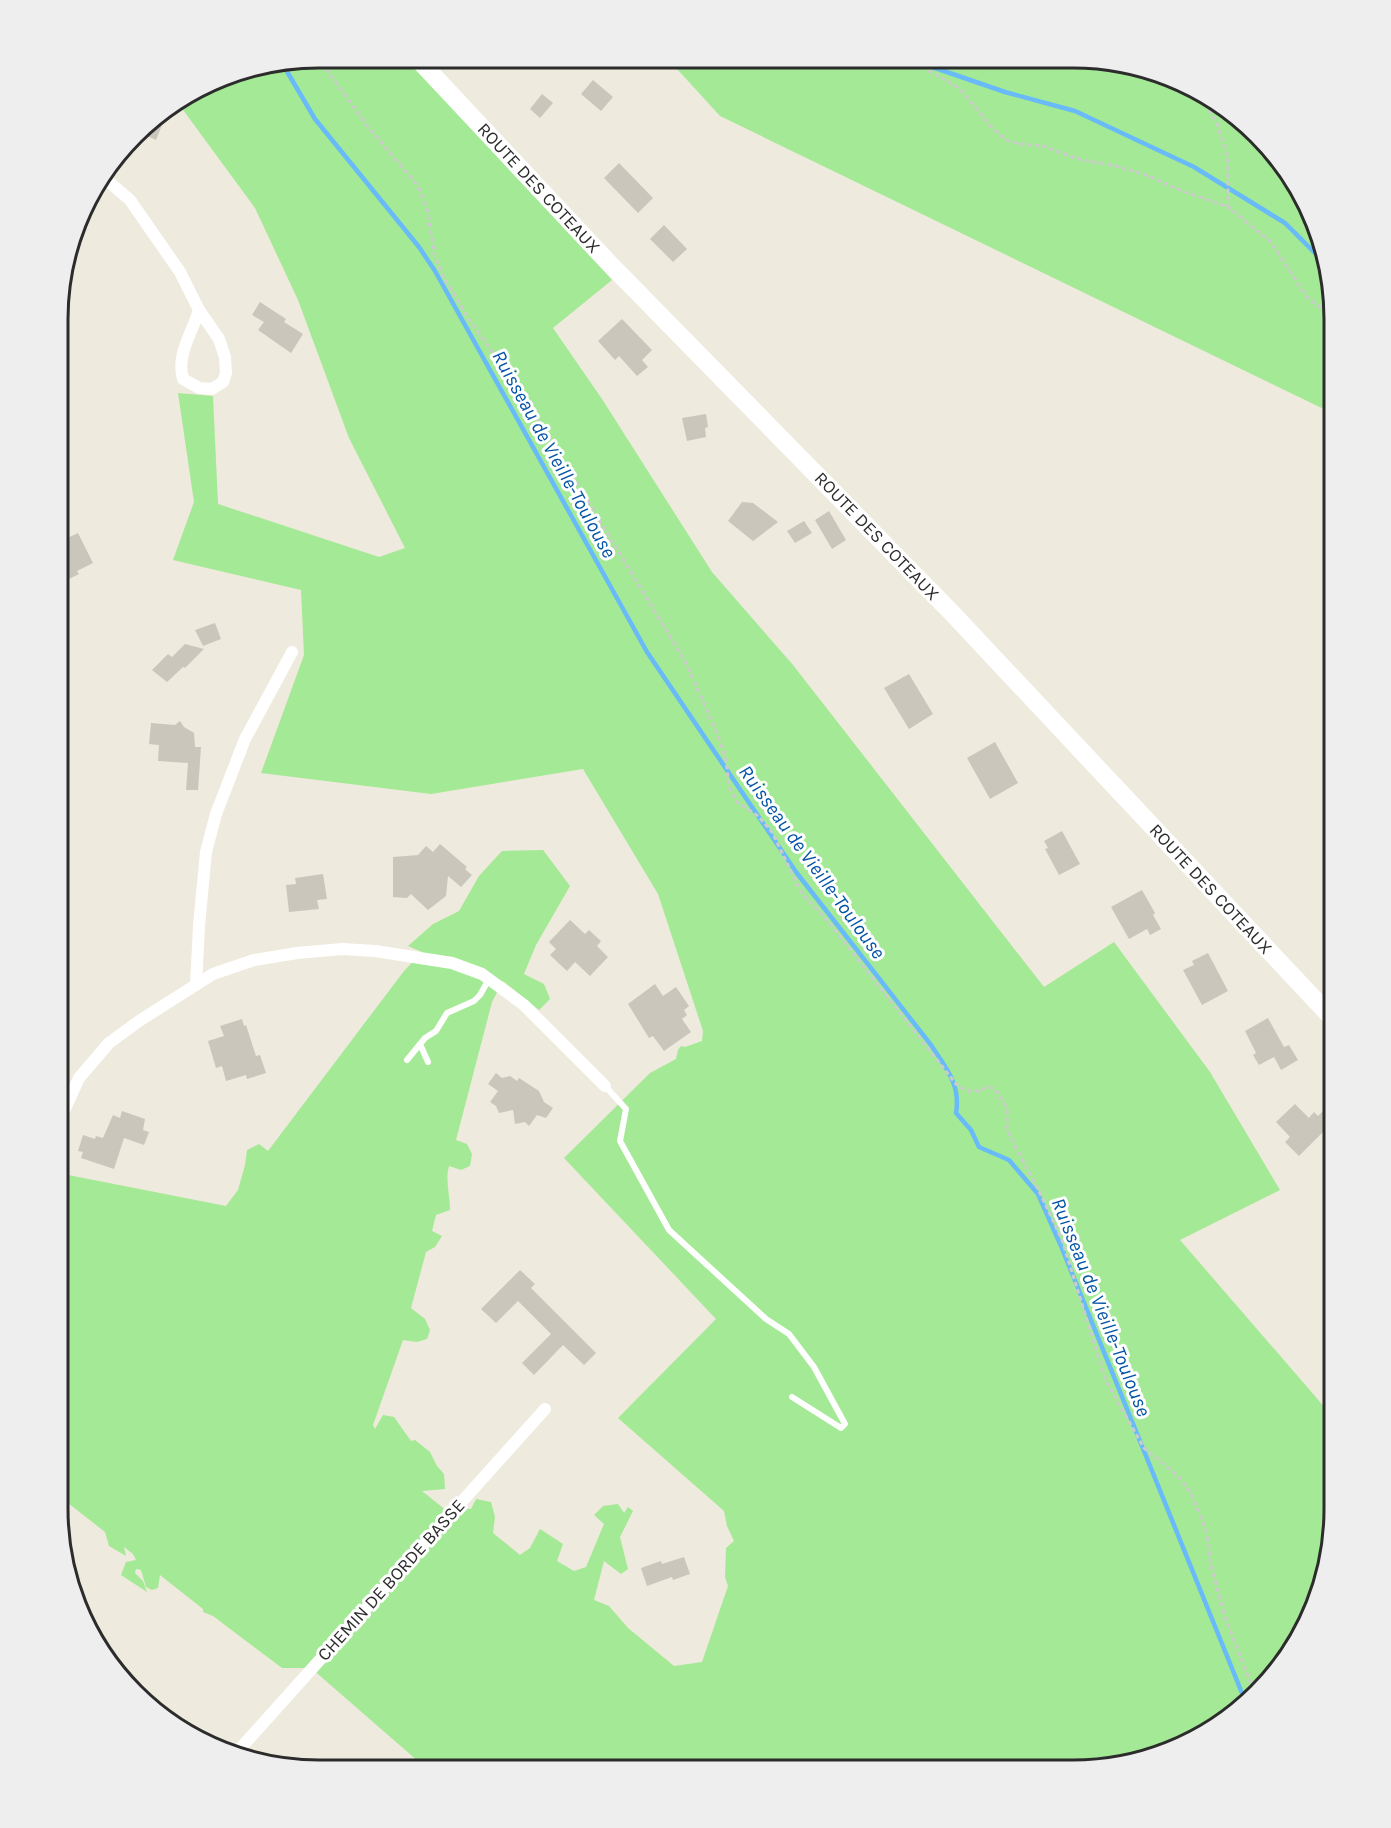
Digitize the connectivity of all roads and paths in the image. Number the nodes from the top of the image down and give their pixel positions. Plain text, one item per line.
1 (325, 68) edge
2 (426, 68) edge
3 (924, 68) edge
4 (1207, 107) edge
5 (108, 181) edge
6 (1228, 207) junction
7 (199, 310) junction
8 (1323, 310) edge
9 (292, 652) dead end
10 (489, 979) junction
11 (196, 985) junction
12 (1324, 1009) edge
13 (420, 1044) junction
14 (407, 1060) dead end
15 (428, 1062) dead end
16 (605, 1086) joint
17 (68, 1102) edge
18 (792, 1397) dead end
19 (545, 1409) dead end
20 (1251, 1686) edge
21 (241, 1748) edge

1 - 20 path
2 - 12 street, ROUTE DES COTEAUX
3 - 6 path
4 - 6 path
5 - 7 street
6 - 8 path
7 - 7 street
9 - 11 street
10 - 11 street
10 - 13 lane
10 - 16 street
11 - 17 street
13 - 14 lane
13 - 15 lane
16 - 18 lane
19 - 21 street, CHEMIN DE BORDE BASSE

